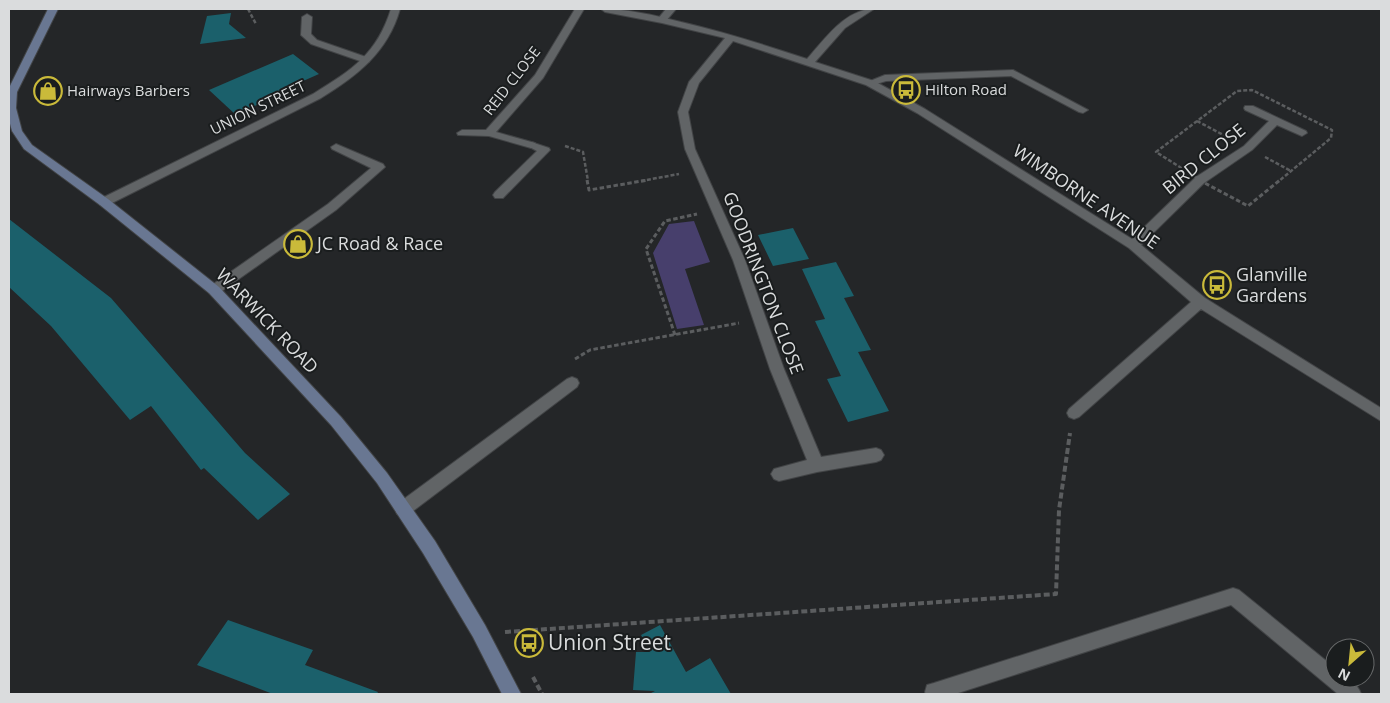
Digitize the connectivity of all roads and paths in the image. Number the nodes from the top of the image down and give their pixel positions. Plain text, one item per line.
1 (53, 9) edge
2 (248, 9) edge
3 (395, 9) edge
4 (579, 9) edge
5 (605, 9) edge
6 (671, 9) edge
7 (870, 9) edge
8 (307, 18) dead end
9 (662, 20) junction
10 (256, 24) dead end
11 (731, 38) junction
12 (366, 60) junction
13 (809, 63) junction
14 (870, 83) junction
15 (10, 108) edge
16 (1249, 108) dead end
17 (1083, 110) dead end
18 (1276, 120) junction
19 (462, 133) dead end
20 (490, 133) junction
21 (1302, 134) dead end
22 (532, 145) junction
23 (336, 147) dead end
24 (699, 171) junction
25 (499, 195) dead end
26 (104, 202) junction
27 (717, 210) junction
28 (1133, 246) junction
29 (214, 290) junction
30 (1200, 302) junction
31 (760, 320) junction
32 (675, 335) junction
33 (575, 359) dead end
34 (572, 383) dead end
35 (1074, 413) joint
36 (1381, 415) edge
37 (876, 455) dead end
38 (817, 465) junction
39 (779, 474) dead end
40 (403, 509) junction
41 (479, 631) junction
42 (512, 694) edge
43 (936, 694) edge
44 (1352, 694) edge

1 - 15 main road, WARWICK ROAD
2 - 10 path
3 - 12 street, UNION STREET
4 - 20 street, REID CLOSE
5 - 9 street, WIMBORNE AVENUE
6 - 9 street
7 - 13 street
8 - 12 street
9 - 11 street, WIMBORNE AVENUE
11 - 13 street, WIMBORNE AVENUE
11 - 24 street, GOODRINGTON CLOSE
12 - 26 street, UNION STREET
13 - 14 street, WIMBORNE AVENUE
14 - 17 street
14 - 28 street, WIMBORNE AVENUE
15 - 26 main road, WARWICK ROAD
16 - 18 street, BIRD CLOSE
18 - 21 street
18 - 28 street, BIRD CLOSE
19 - 20 street
20 - 22 street, REID CLOSE
22 - 24 path
22 - 25 street
23 - 29 street
24 - 27 street, GOODRINGTON CLOSE
26 - 29 main road, WARWICK ROAD
27 - 31 street, GOODRINGTON CLOSE
27 - 32 path
28 - 30 street, WIMBORNE AVENUE
29 - 40 main road, WARWICK ROAD
30 - 35 street
30 - 36 street, WIMBORNE AVENUE
31 - 32 path
31 - 38 street, GOODRINGTON CLOSE
32 - 33 path
34 - 40 street
35 - 41 path
37 - 38 street
38 - 39 street
40 - 41 main road, WARWICK ROAD
41 - 42 main road, WARWICK ROAD
43 - 44 street

